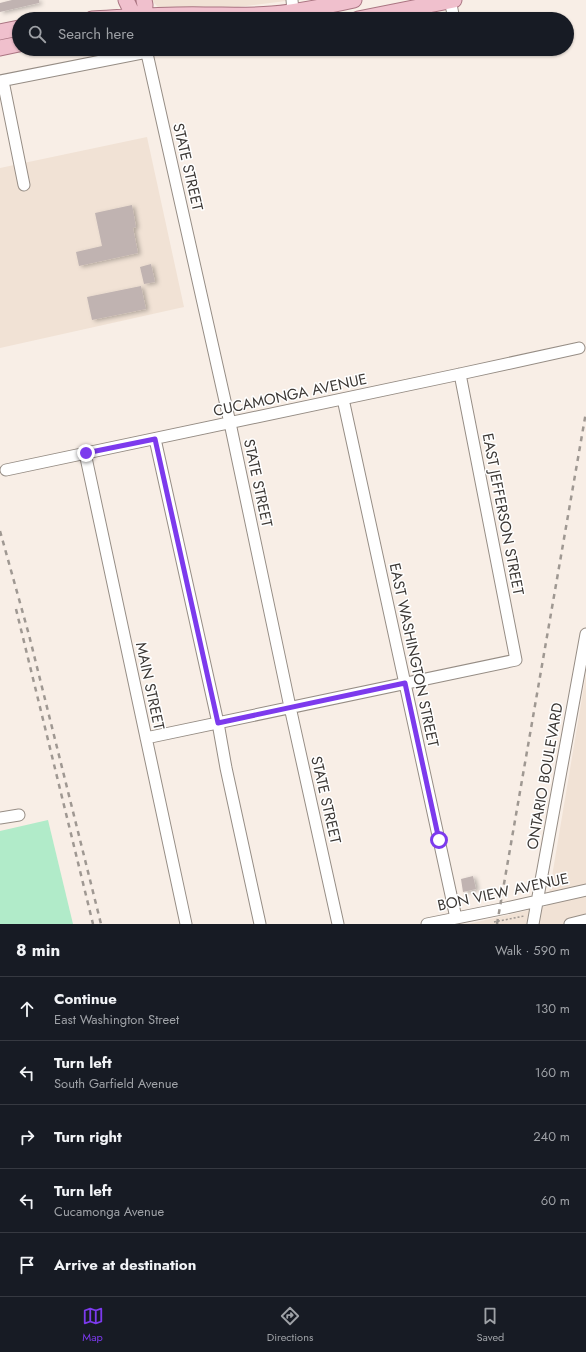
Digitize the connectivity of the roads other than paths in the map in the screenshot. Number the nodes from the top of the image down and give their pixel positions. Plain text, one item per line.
1 (126, 0) edge
2 (144, 0) edge
3 (354, 0) edge
4 (451, 0) edge
5 (293, 5) edge
6 (135, 12) edge
7 (141, 12) edge
8 (277, 12) edge
9 (392, 12) edge
10 (453, 12) edge
11 (12, 29) edge
12 (0, 32) edge
13 (12, 45) edge
14 (0, 48) edge
15 (123, 56) edge
16 (148, 56) edge
17 (1, 81) edge
18 (24, 186) dead end
19 (579, 348) dead end
20 (460, 374) junction
21 (344, 399) junction
22 (230, 423) junction
23 (155, 439) junction
24 (86, 453) junction
25 (6, 470) dead end
26 (586, 634) edge
27 (405, 683) junction
28 (290, 707) junction
29 (218, 723) junction
30 (146, 738) junction
31 (18, 815) dead end
32 (0, 818) edge
33 (586, 890) edge
34 (537, 900) junction
35 (456, 918) junction
36 (586, 920) edge
37 (186, 924) edge
38 (260, 924) edge
39 (338, 924) edge
40 (427, 924) edge
41 (533, 924) edge
42 (570, 924) edge

1 - 6 main road
2 - 7 main road
3 - 5 main road
4 - 9 main road
4 - 10 street
5 - 8 main road
11 - 12 main road
13 - 14 main road
15 - 17 street
16 - 22 street, STATE STREET
17 - 18 street
19 - 20 street, CUCAMONGA AVENUE
20 - 21 street, CUCAMONGA AVENUE
20 - 27 street, EAST JEFFERSON STREET
21 - 22 street, CUCAMONGA AVENUE
21 - 27 street, EAST WASHINGTON STREET
22 - 23 street, CUCAMONGA AVENUE
22 - 28 street, STATE STREET
23 - 24 street, CUCAMONGA AVENUE
23 - 29 street
24 - 25 street, CUCAMONGA AVENUE
24 - 30 street, MAIN STREET
26 - 34 street, ONTARIO BOULEVARD
27 - 28 street
27 - 35 street, EAST WASHINGTON STREET
28 - 29 street
28 - 39 street, STATE STREET
29 - 30 street
29 - 38 street
30 - 37 street, MAIN STREET
31 - 32 street
33 - 34 street, BON VIEW AVENUE
34 - 35 street, BON VIEW AVENUE
34 - 41 street, ONTARIO BOULEVARD
35 - 40 street, BON VIEW AVENUE
36 - 42 street

